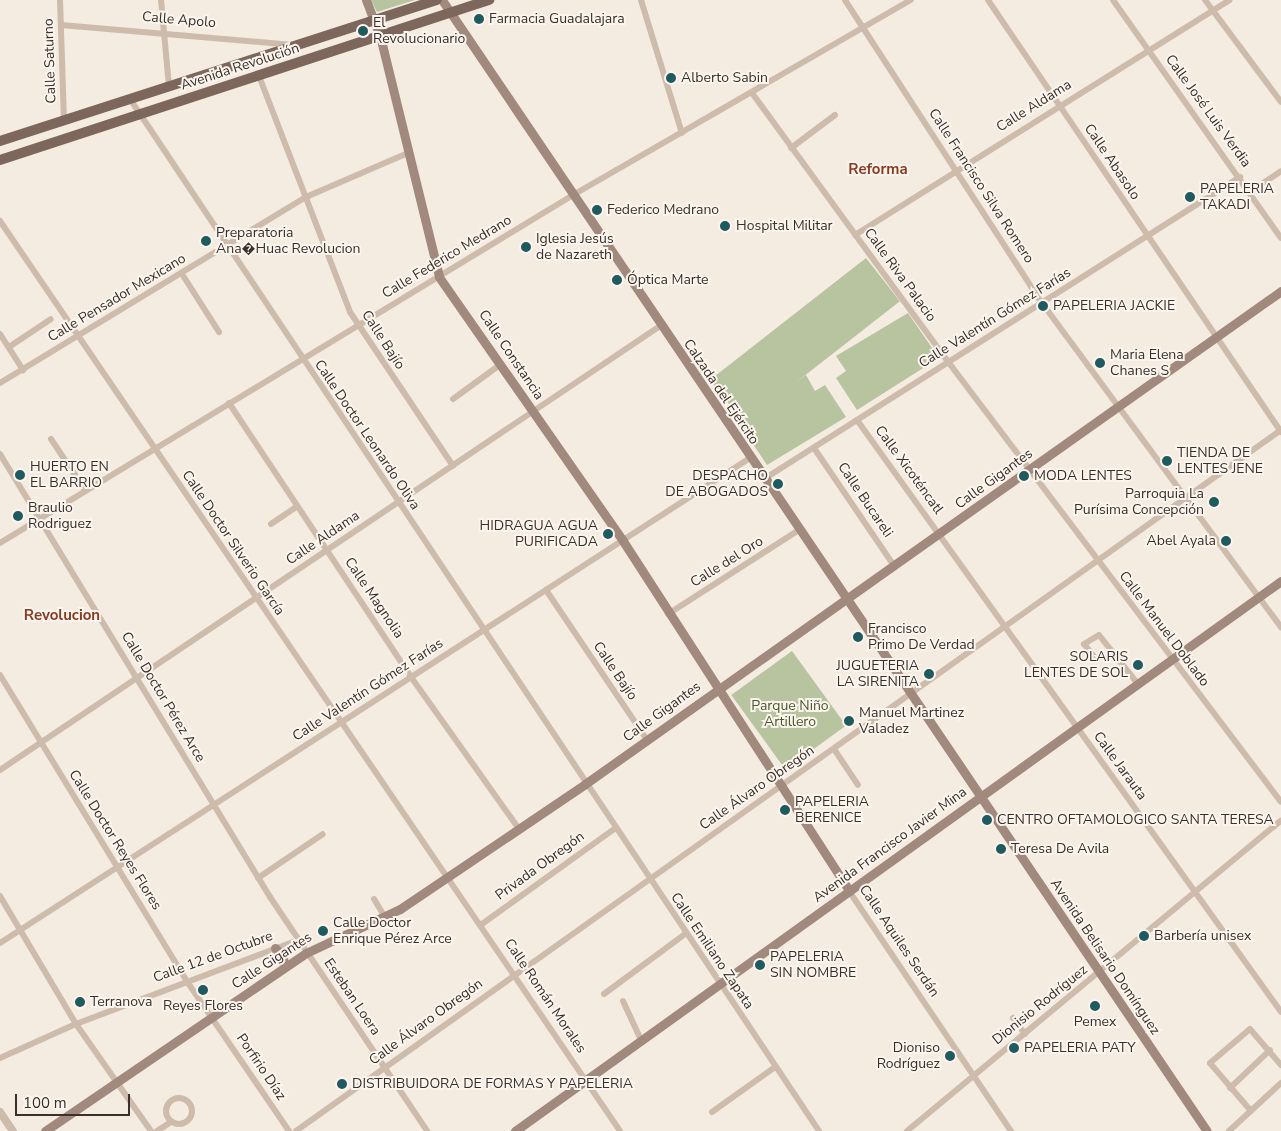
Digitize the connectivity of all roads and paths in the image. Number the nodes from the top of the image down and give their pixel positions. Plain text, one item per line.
1 (60, 0) edge
2 (161, 0) edge
3 (366, 0) edge
4 (437, 0) edge
5 (442, 0) edge
6 (489, 0) edge
7 (642, 0) edge
8 (846, 0) edge
9 (912, 0) edge
10 (988, 0) edge
11 (1112, 0) edge
12 (1204, 0) edge
13 (1229, 0) edge
14 (1212, 10) junction
15 (451, 13) junction
16 (374, 19) junction
17 (61, 25) junction
18 (864, 28) junction
19 (164, 30) junction
20 (380, 36) junction
21 (294, 45) junction
22 (1149, 50) junction
23 (259, 76) junction
24 (169, 86) junction
25 (752, 93) junction
26 (130, 99) junction
27 (1281, 102) edge
28 (1058, 105) junction
29 (139, 115) junction
30 (835, 115) dead end
31 (64, 120) junction
32 (682, 133) junction
33 (0, 142) edge
34 (791, 148) junction
35 (408, 153) junction
36 (0, 160) edge
37 (956, 170) junction
38 (1281, 171) edge
39 (1240, 177) junction
40 (1250, 192) junction
41 (574, 195) junction
42 (306, 197) junction
43 (0, 221) edge
44 (855, 235) junction
45 (1147, 236) junction
46 (1281, 238) edge
47 (226, 247) junction
48 (182, 274) junction
49 (439, 277) junction
50 (1281, 290) edge
51 (1042, 303) junction
52 (51, 319) dead end
53 (358, 326) junction
54 (660, 326) junction
55 (219, 332) dead end
56 (0, 334) edge
57 (79, 336) junction
58 (1217, 337) junction
59 (9, 347) junction
60 (301, 359) junction
61 (948, 362) junction
62 (501, 364) junction
63 (23, 370) junction
64 (0, 383) edge
65 (453, 399) dead end
66 (229, 403) junction
67 (1118, 407) junction
68 (534, 413) junction
69 (857, 420) junction
70 (1281, 431) edge
71 (51, 439) dead end
72 (814, 448) junction
73 (155, 449) junction
74 (0, 454) edge
75 (750, 458) junction
76 (453, 466) junction
77 (1029, 470) junction
78 (764, 479) junction
79 (85, 490) junction
80 (1185, 498) junction
81 (397, 503) junction
82 (298, 506) junction
83 (40, 519) junction
84 (271, 524) dead end
85 (799, 530) junction
86 (940, 534) junction
87 (623, 541) junction
88 (0, 543) edge
89 (327, 550) junction
90 (1097, 561) junction
91 (895, 567) junction
92 (1281, 581) edge
93 (546, 590) junction
94 (1258, 597) junction
95 (256, 600) junction
96 (847, 601) junction
97 (668, 614) junction
98 (1006, 627) junction
99 (1281, 627) edge
100 (483, 631) junction
101 (1096, 659) dead end
102 (1171, 660) junction
103 (0, 675) edge
104 (411, 677) junction
105 (137, 678) junction
106 (1138, 684) junction
107 (716, 690) junction
108 (910, 694) junction
109 (340, 723) junction
110 (1077, 728) junction
111 (646, 740) junction
112 (41, 743) junction
113 (834, 749) junction
114 (0, 770) edge
115 (585, 784) junction
116 (858, 785) dead end
117 (780, 788) junction
118 (980, 798) junction
119 (1281, 802) edge
120 (214, 805) junction
121 (1281, 822) edge
122 (519, 829) junction
123 (614, 829) junction
124 (323, 834) dead end
125 (117, 866) junction
126 (448, 876) junction
127 (258, 878) junction
128 (649, 880) junction
129 (849, 891) junction
130 (1195, 893) junction
131 (0, 896) edge
132 (374, 899) dead end
133 (385, 917) junction
134 (482, 924) junction
135 (21, 930) junction
136 (685, 934) junction
137 (298, 940) junction
138 (0, 943) edge
139 (275, 948) junction
140 (306, 953) junction
141 (284, 967) junction
142 (1100, 972) junction
143 (516, 973) junction
144 (186, 980) junction
145 (719, 984) junction
146 (604, 994) dead end
147 (623, 1001) dead end
148 (1281, 1012) edge
149 (211, 1017) junction
150 (1012, 1018) dead end
151 (76, 1024) junction
152 (1025, 1034) junction
153 (641, 1040) junction
154 (1270, 1050) junction
155 (0, 1058) edge
156 (1281, 1065) edge
157 (384, 1067) junction
158 (775, 1067) junction
159 (974, 1076) junction
160 (586, 1080) junction
161 (118, 1082) junction
162 (1281, 1084) edge
163 (1230, 1088) junction
164 (1251, 1111) junction
165 (0, 1112) edge
166 (712, 1112) dead end
167 (170, 1122) junction
168 (13, 1131) edge
169 (45, 1131) edge
170 (151, 1131) edge
171 (157, 1131) edge
172 (289, 1131) edge
173 (296, 1131) edge
174 (427, 1131) edge
175 (515, 1131) edge
176 (620, 1131) edge
177 (819, 1131) edge
178 (907, 1131) edge
179 (1011, 1131) edge
180 (1207, 1131) edge
181 (1229, 1131) edge

1 - 17 street, Calle Saturno
2 - 19 street
3 - 16 main road, Calle Constancia
4 - 16 main road, Avenida Revolución
5 - 15 main road, Calzada del Ejército
6 - 15 main road, Avenida Revolución
7 - 32 street
8 - 18 street, Calle Francisco Silva Romero
9 - 18 street, Calle Federico Medrano
10 - 28 street, Calle Abasolo
11 - 22 street, Calle José Luis Verdia
12 - 14 street
13 - 14 street, Calle Aldama
14 - 22 street, Calle Aldama
14 - 27 street
15 - 20 main road, Avenida Revolución
15 - 41 main road, Calzada del Ejército
16 - 20 main road, Calle Constancia
16 - 21 main road, Avenida Revolución
17 - 19 street, Calle Apolo
17 - 31 street, Calle Saturno
18 - 25 street, Calle Federico Medrano
18 - 37 street, Calle Francisco Silva Romero
19 - 21 street, Calle Apolo
19 - 24 street
20 - 23 main road, Avenida Revolución
20 - 35 main road, Calle Constancia
21 - 24 main road, Avenida Revolución
22 - 28 street, Calle Aldama
22 - 39 street, Calle José Luis Verdia
23 - 29 main road, Avenida Revolución
23 - 42 street, Calle Bajío
24 - 26 main road, Avenida Revolución
25 - 32 street, Calle Federico Medrano
25 - 34 street, Calle Riva Palacio
26 - 29 street, Calle Doctor Leonardo Oliva
26 - 31 main road, Avenida Revolución
28 - 37 street, Calle Aldama
28 - 45 street, Calle Abasolo
29 - 36 main road, Avenida Revolución
29 - 47 street, Calle Doctor Leonardo Oliva
30 - 34 street
31 - 33 main road, Avenida Revolución
32 - 41 street, Calle Federico Medrano
34 - 44 street, Calle Riva Palacio
35 - 42 street, Calle Pensador Mexicano
35 - 49 main road, Calle Constancia
37 - 44 street, Calle Aldama
37 - 51 street, Calle Francisco Silva Romero
38 - 40 street
39 - 40 street, Calle José Luis Verdia
39 - 45 street, Calle Valentín Gómez Farías
40 - 46 street, Calle José Luis Verdia
41 - 49 street, Calle Federico Medrano
41 - 54 main road, Calzada del Ejército
42 - 47 street, Calle Pensador Mexicano
42 - 53 street, Calle Bajío
43 - 57 street, Calle Doctor Silverio García
44 - 61 street, Calle Riva Palacio
45 - 51 street, Calle Valentín Gómez Farías
45 - 58 street, Calle Abasolo
47 - 48 street, Calle Pensador Mexicano
47 - 60 street, Calle Doctor Leonardo Oliva
48 - 55 street
48 - 57 street, Calle Pensador Mexicano
49 - 53 street, Calle Federico Medrano
49 - 62 main road, Calle Constancia
50 - 58 main road, Calle Gigantes
51 - 61 street, Calle Valentín Gómez Farías
51 - 67 street, Calle Francisco Silva Romero
52 - 59 street
53 - 60 street, Calle Federico Medrano
53 - 76 street, Calle Bajío
54 - 68 street, Calle Aldama
54 - 75 main road, Calzada del Ejército
56 - 59 street
57 - 63 street, Calle Pensador Mexicano
57 - 73 street, Calle Doctor Silverio García
58 - 67 main road, Calle Gigantes
58 - 70 street, Calle Abasolo
59 - 63 street
60 - 66 street, Calle Federico Medrano
60 - 81 street, Calle Doctor Leonardo Oliva
61 - 69 street, Calle Valentín Gómez Farías
61 - 77 street, Calle Riva Palacio
62 - 65 street
62 - 68 main road, Calle Constancia
63 - 64 street, Calle Pensador Mexicano
66 - 73 street, Calle Federico Medrano
66 - 82 street, Calle Magnolia
67 - 77 main road, Calle Gigantes
67 - 80 street, Calle Francisco Silva Romero
68 - 76 street, Calle Aldama
68 - 87 main road, Calle Constancia
69 - 72 street, Calle Valentín Gómez Farías
69 - 86 street, Calle Xicoténcatl
70 - 80 street, Calle Álvaro Obregón
71 - 79 street
72 - 78 street, Calle Valentín Gómez Farías
72 - 91 street, Calle Bucareli
73 - 79 street, Calle Federico Medrano
73 - 95 street, Calle Doctor Silverio García
74 - 83 street, Calle Doctor Pérez Arce
75 - 78 main road, Calzada del Ejército
75 - 87 street, Calle Valentín Gómez Farías
76 - 81 street, Calle Aldama
77 - 86 main road, Calle Gigantes
77 - 90 street, Calle Manuel Doblado
78 - 85 main road, Calzada del Ejército
79 - 83 street, Calle Federico Medrano
80 - 90 street, Calle Álvaro Obregón
80 - 94 street, Calle Francisco Silva Romero
81 - 89 street, Calle Aldama
81 - 100 street, Calle Doctor Leonardo Oliva
82 - 84 street
82 - 89 street, Calle Magnolia
83 - 88 street, Calle Federico Medrano
83 - 105 street, Calle Doctor Pérez Arce
85 - 96 main road, Calzada del Ejército
85 - 97 street, Calle del Oro
86 - 91 main road, Calle Gigantes
86 - 98 street, Calle Jarauta
87 - 93 street, Calle Valentín Gómez Farías
87 - 97 main road, Calle Constancia
89 - 95 street, Calle Aldama
89 - 104 street, Calle Magnolia
90 - 98 street, Calle Álvaro Obregón
90 - 102 street, Calle Manuel Doblado
91 - 96 main road, Calle Gigantes
92 - 94 main road, Avenida Francisco Javier Mina
93 - 100 street, Calle Valentín Gómez Farías
93 - 111 street, Calle Bajío
94 - 99 street, Calle Francisco Silva Romero
94 - 102 main road, Avenida Francisco Javier Mina
95 - 105 street, Calle Aldama
95 - 109 street, Calle Doctor Silverio García
96 - 107 main road, Calle Gigantes
96 - 108 main road, Calzada del Ejército
97 - 107 main road, Calle Constancia
98 - 108 street, Calle Álvaro Obregón
98 - 110 street, Calle Jarauta
100 - 104 street, Calle Valentín Gómez Farías
100 - 115 street, Calle Doctor Leonardo Oliva
101 - 106 street
102 - 106 main road, Avenida Francisco Javier Mina
102 - 119 street, Calle Manuel Doblado
103 - 112 street, Calle Doctor Reyes Flores
104 - 109 street, Calle Valentín Gómez Farías
104 - 122 street, Calle Magnolia
105 - 112 street, Calle Aldama
105 - 120 street, Calle Doctor Pérez Arce
106 - 110 main road, Avenida Francisco Javier Mina
107 - 111 main road, Calle Gigantes
107 - 117 main road, Calle Aquiles Serdán
108 - 113 street, Calle Álvaro Obregón
108 - 118 main road, Calzada del Ejército
109 - 120 street, Calle Valentín Gómez Farías
109 - 126 street, Calle Doctor Silverio García
110 - 118 main road, Avenida Francisco Javier Mina
110 - 130 street, Calle Jarauta
111 - 115 main road, Calle Gigantes
112 - 114 street, Calle Aldama
112 - 125 street, Calle Doctor Reyes Flores
113 - 116 street
113 - 117 street, Calle Álvaro Obregón
115 - 122 main road, Calle Gigantes
115 - 123 street, Calle Emiliano Zapata
117 - 128 street, Calle Álvaro Obregón
117 - 129 main road, Calle Aquiles Serdán
118 - 129 main road, Avenida Francisco Javier Mina
118 - 142 main road, Avenida Belisario Domínguez
120 - 125 street, Calle Valentín Gómez Farías
120 - 127 street, Calle Doctor Pérez Arce
121 - 130 street, Dionisio Rodríguez
122 - 126 main road, Calle Gigantes
123 - 128 street, Calle Emiliano Zapata
123 - 134 street, Privada Obregón
124 - 127 street
125 - 135 street, Calle Valentín Gómez Farías
125 - 144 street, Calle Doctor Reyes Flores
126 - 133 main road, Calle Gigantes
126 - 134 street, Calle Román Morales
127 - 137 street, Calle Doctor Pérez Arce
128 - 136 street, Calle Emiliano Zapata
128 - 143 street, Calle Álvaro Obregón
129 - 145 main road, Avenida Francisco Javier Mina
129 - 159 street, Calle Aquiles Serdán
130 - 142 street, Dionisio Rodríguez
130 - 148 street, Calle Jarauta
131 - 135 street
132 - 133 street
133 - 140 main road, Calle Gigantes
134 - 143 street, Calle Román Morales
135 - 138 street, Calle Valentín Gómez Farías
135 - 151 street
136 - 145 street, Calle Emiliano Zapata
136 - 146 street
137 - 139 street, Calle 12 de Octubre
137 - 140 street, Calle Doctor Pérez Arce
139 - 141 main road
139 - 144 street, Calle 12 de Octubre
140 - 141 main road, Calle Gigantes
140 - 157 street, Esteban Loera
141 - 149 main road, Calle Gigantes
142 - 152 street, Dionisio Rodríguez
142 - 180 main road, Avenida Belisario Domínguez
143 - 157 street, Calle Álvaro Obregón
143 - 160 street, Calle Román Morales
144 - 149 street, Calle Doctor Reyes Flores
144 - 151 street, Calle 12 de Octubre
145 - 153 main road, Avenida Francisco Javier Mina
145 - 158 street, Calle Emiliano Zapata
147 - 153 street
149 - 161 main road, Calle Gigantes
149 - 172 street, Porfirio Díaz
150 - 152 street
151 - 155 street, Calle 12 de Octubre
151 - 161 street
152 - 159 street, Dionisio Rodríguez
153 - 160 main road, Avenida Francisco Javier Mina
154 - 156 street
154 - 163 street
154 - 163 street
157 - 173 street, Calle Álvaro Obregón
157 - 174 street, Esteban Loera
158 - 166 street
158 - 177 street, Calle Emiliano Zapata
159 - 178 street, Dionisio Rodríguez
159 - 179 street, Calle Aquiles Serdán
160 - 175 main road, Avenida Francisco Javier Mina
160 - 176 street, Calle Román Morales
161 - 169 main road, Calle Gigantes
161 - 170 street
162 - 164 street
163 - 164 street
164 - 181 street
165 - 168 street
167 - 167 street
167 - 171 street

